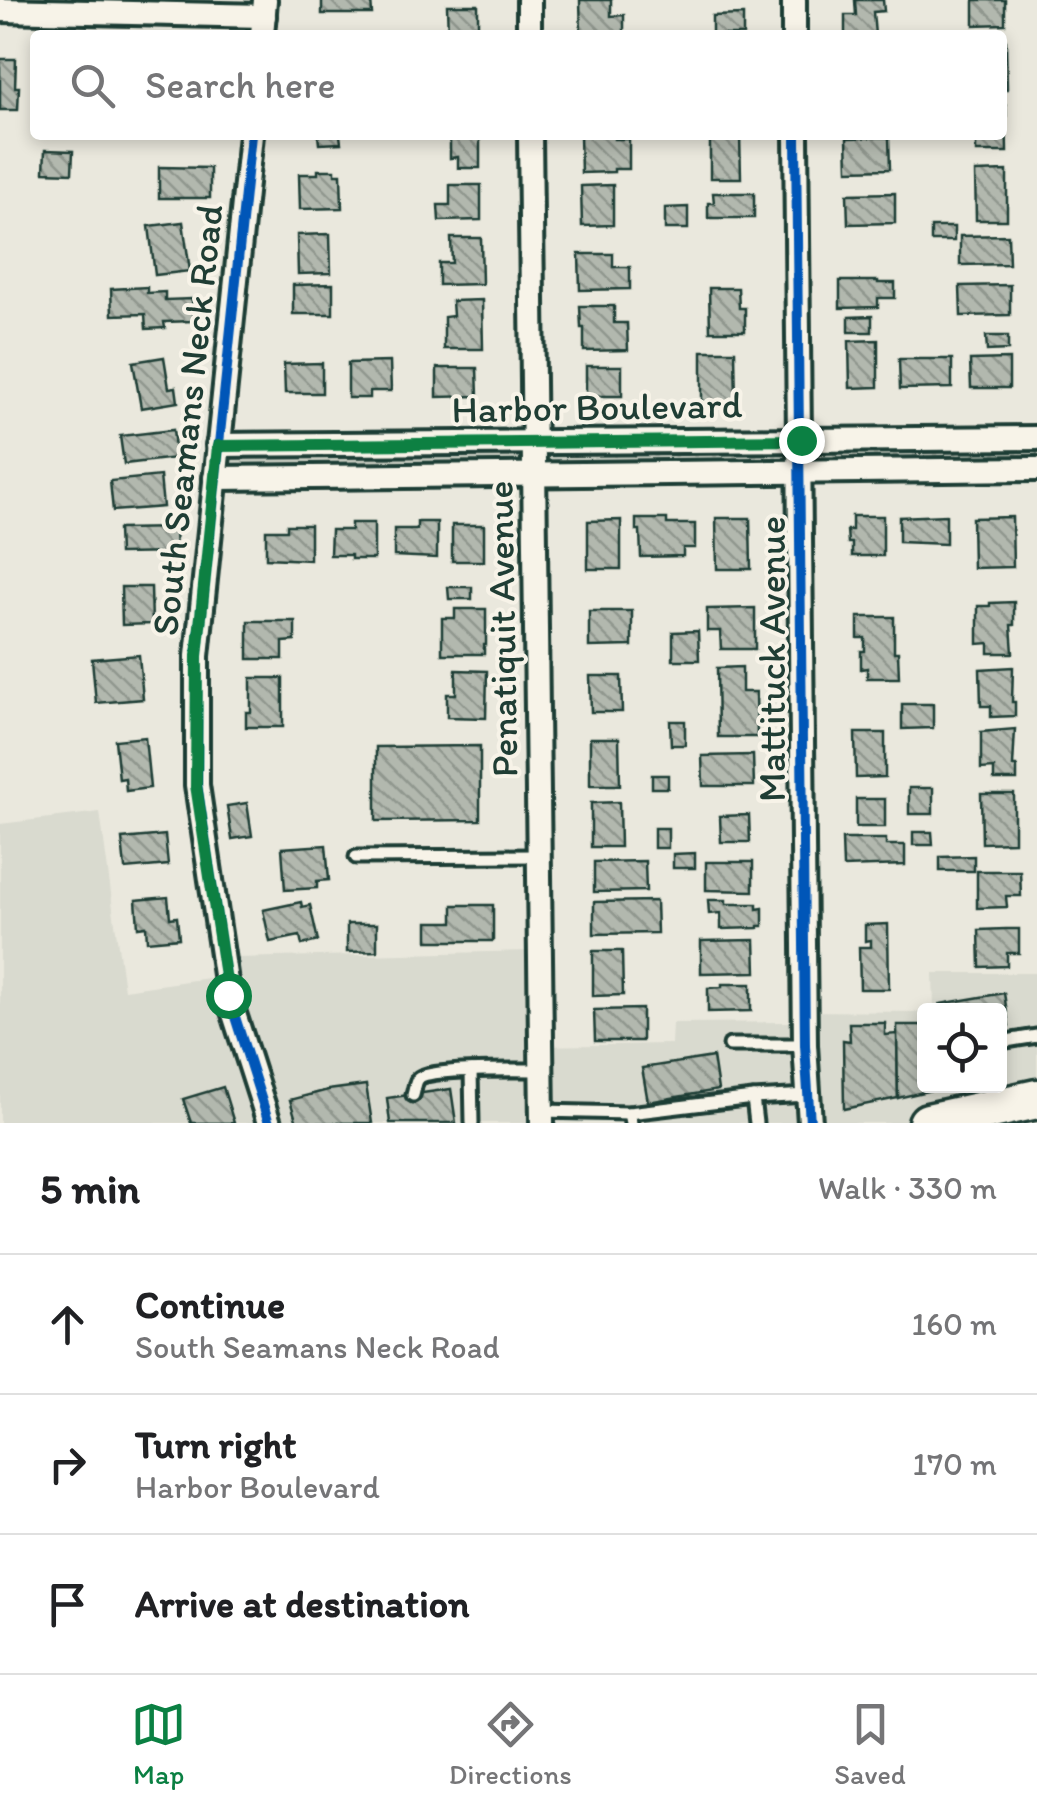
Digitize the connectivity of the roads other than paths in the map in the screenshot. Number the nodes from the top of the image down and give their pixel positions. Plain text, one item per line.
1 (528, 0) edge
2 (794, 0) edge
3 (0, 10) edge
4 (264, 17) edge
5 (529, 30) edge
6 (794, 30) edge
7 (250, 140) edge
8 (530, 140) edge
9 (796, 140) edge
10 (1037, 438) edge
11 (801, 440) junction
12 (534, 442) junction
13 (218, 446) junction
14 (1037, 469) edge
15 (801, 472) junction
16 (535, 474) junction
17 (215, 478) junction
18 (539, 856) junction
19 (356, 858) dead end
20 (1037, 1036) edge
21 (1007, 1041) edge
22 (805, 1045) junction
23 (730, 1046) dead end
24 (541, 1070) junction
25 (471, 1071) junction
26 (414, 1094) dead end
27 (808, 1094) junction
28 (752, 1098) junction
29 (1037, 1099) edge
30 (542, 1117) edge
31 (630, 1118) edge
32 (269, 1123) edge
33 (472, 1123) edge
34 (756, 1123) edge
35 (810, 1123) edge
36 (928, 1123) edge

1 - 5 street
2 - 6 street
3 - 4 street
7 - 13 street, South Seamans Neck Road
8 - 12 street, Penatiquit Avenue
9 - 11 street, Mattituck Avenue
10 - 11 street, Harbor Boulevard
11 - 12 street, Harbor Boulevard
11 - 15 street, Mattituck Avenue
12 - 13 street, Harbor Boulevard
12 - 16 street, Penatiquit Avenue
13 - 17 street, South Seamans Neck Road
14 - 15 street, Harbor Boulevard
15 - 16 street, Harbor Boulevard
15 - 22 street, Mattituck Avenue
16 - 17 street, Harbor Boulevard
16 - 18 street, Penatiquit Avenue
17 - 32 street, South Seamans Neck Road
18 - 19 lane
18 - 24 street, Penatiquit Avenue
20 - 21 lane
22 - 23 lane
22 - 27 street, Mattituck Avenue
24 - 25 lane
24 - 30 street, Penatiquit Avenue
25 - 26 lane
25 - 33 lane
27 - 28 lane
27 - 35 street, Mattituck Avenue
28 - 31 lane
28 - 34 lane
29 - 36 main road
30 - 31 lane

